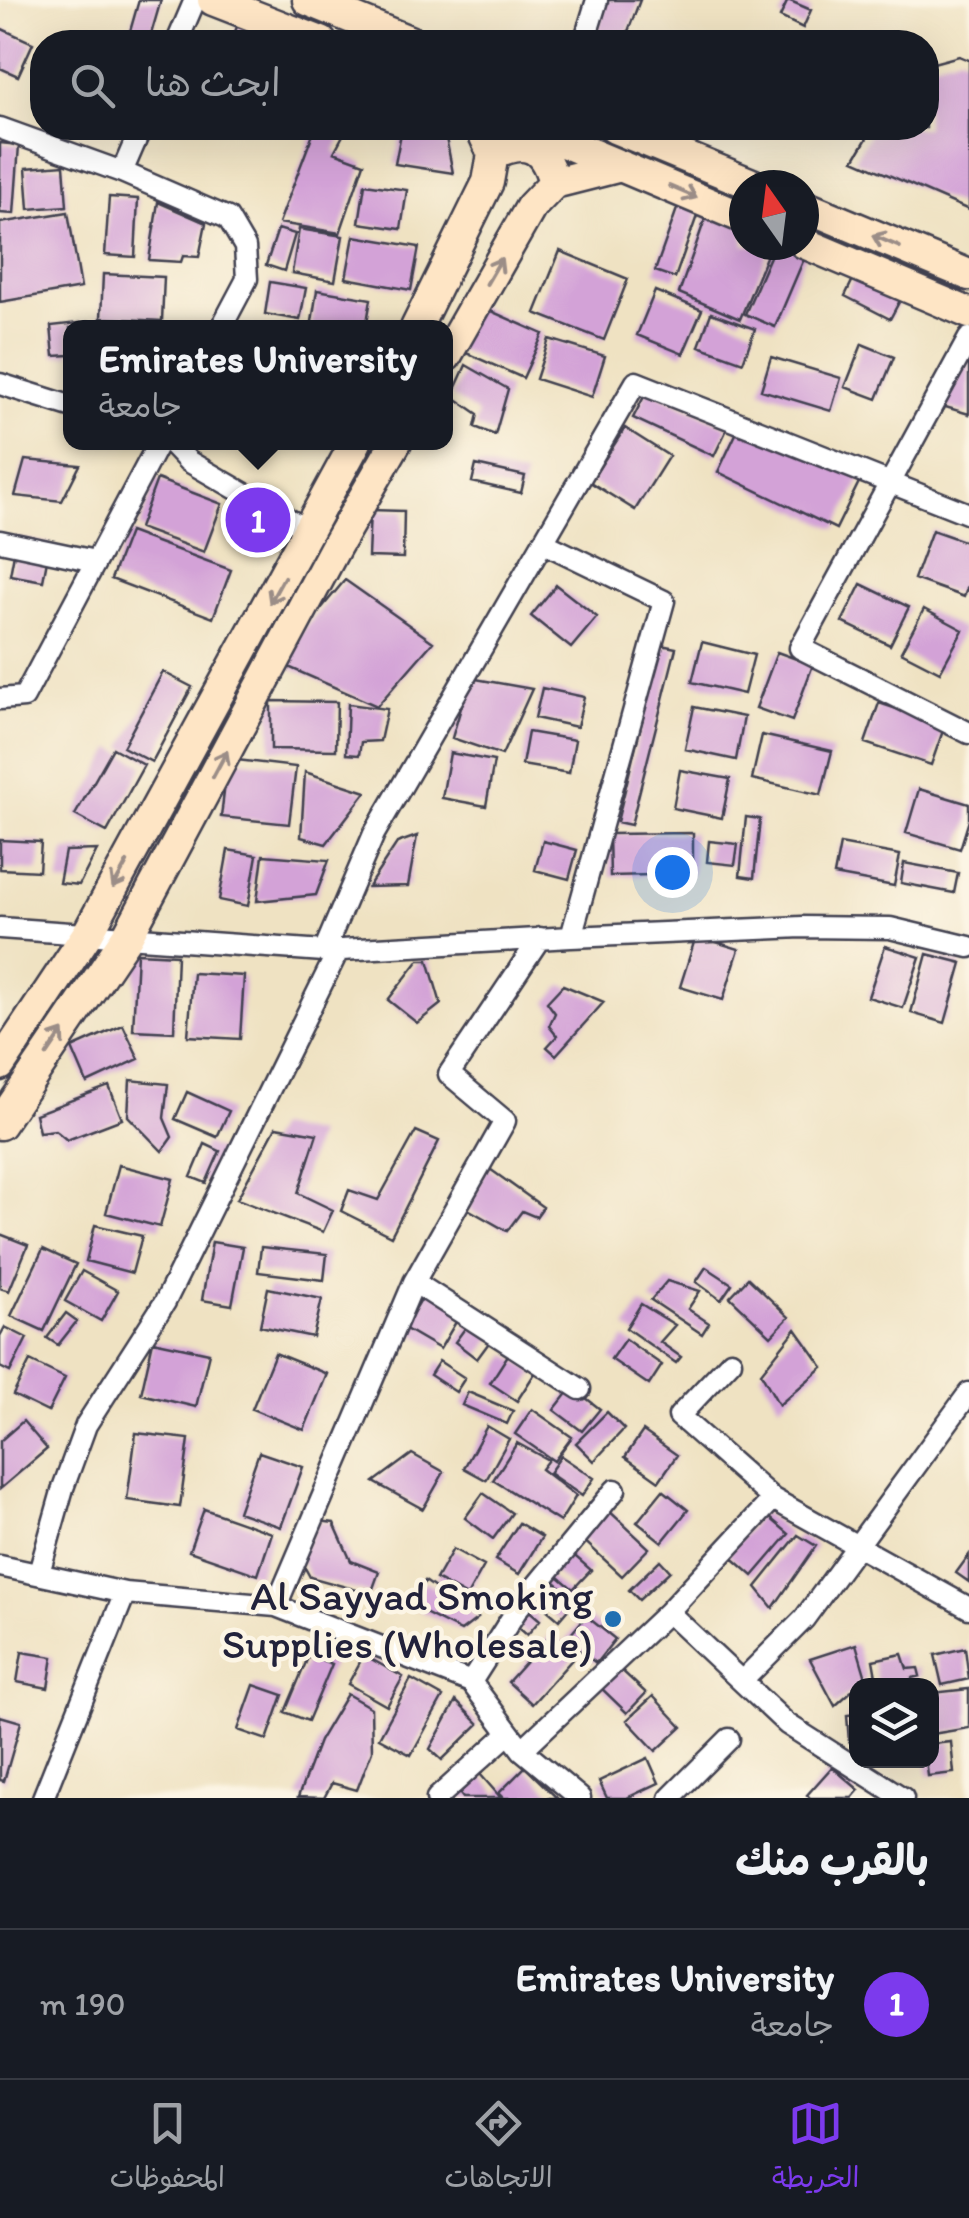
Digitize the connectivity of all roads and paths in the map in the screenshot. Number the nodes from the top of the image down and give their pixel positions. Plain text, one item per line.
1 (195, 0) edge
2 (214, 0) edge
3 (308, 0) edge
4 (597, 0) edge
5 (182, 30) edge
6 (290, 30) edge
7 (381, 30) edge
8 (588, 30) edge
9 (0, 128) edge
10 (30, 139) edge
11 (33, 140) edge
12 (136, 140) edge
13 (487, 140) edge
14 (559, 140) edge
15 (644, 140) edge
16 (621, 166) junction
17 (122, 172) junction
18 (729, 175) edge
19 (554, 183) junction
20 (729, 212) edge
21 (819, 212) edge
22 (819, 249) edge
23 (969, 276) edge
24 (969, 313) edge
25 (225, 320) edge
26 (420, 320) edge
27 (969, 338) edge
28 (453, 344) edge
29 (0, 384) edge
30 (63, 404) edge
31 (155, 450) edge
32 (178, 450) edge
33 (353, 450) edge
34 (390, 450) edge
35 (892, 483) junction
36 (969, 514) edge
37 (323, 538) junction
38 (0, 542) edge
39 (544, 542) junction
40 (95, 561) junction
41 (0, 700) edge
42 (969, 734) edge
43 (0, 928) edge
44 (88, 933) junction
45 (128, 935) junction
46 (571, 936) junction
47 (540, 938) junction
48 (969, 946) edge
49 (331, 951) junction
50 (0, 1065) edge
51 (0, 1124) edge
52 (414, 1282) junction
53 (731, 1360) dead end
54 (580, 1389) dead end
55 (969, 1393) edge
56 (616, 1490) dead end
57 (772, 1499) junction
58 (859, 1545) junction
59 (0, 1566) edge
60 (39, 1572) junction
61 (125, 1593) junction
62 (276, 1606) junction
63 (969, 1608) edge
64 (668, 1612) junction
65 (743, 1680) junction
66 (471, 1682) junction
67 (729, 1739) dead end
68 (515, 1742) junction
69 (43, 1798) edge
70 (437, 1798) edge
71 (580, 1798) edge
72 (670, 1798) edge
73 (903, 1798) edge

1 - 5 street
2 - 6 street
3 - 7 street
4 - 8 street
9 - 10 street
11 - 17 street
12 - 17 street
13 - 19 street
13 - 26 street
14 - 16 street
15 - 18 street
16 - 19 street
16 -> 20 street
17 - 25 street
28 -> 19 street
23 -> 21 street
22 - 24 street
27 - 35 street
29 - 30 street
31 - 40 street
32 - 37 street
33 - 37 street
34 - 37 street
35 - 36 street
35 - 39 street
35 - 42 street
37 -> 44 street
45 -> 37 street
38 - 40 street
39 - 46 street
39 - 49 street
40 - 41 street
43 - 44 street
44 - 45 street
44 - 50 street
45 - 49 street
51 -> 45 street
46 - 47 street
46 - 48 street
47 - 49 street
47 - 52 street
49 - 60 street
52 - 54 street
52 - 62 street
53 - 57 street
55 - 58 street
56 - 66 street
57 - 58 street
57 - 64 street
58 - 63 street
58 - 65 street
59 - 60 street
60 - 61 street
61 - 62 street
61 - 69 street
62 - 66 street
64 - 65 street
64 - 68 street
65 - 73 street
66 - 68 street
67 - 72 street
68 - 70 street
68 - 71 street

